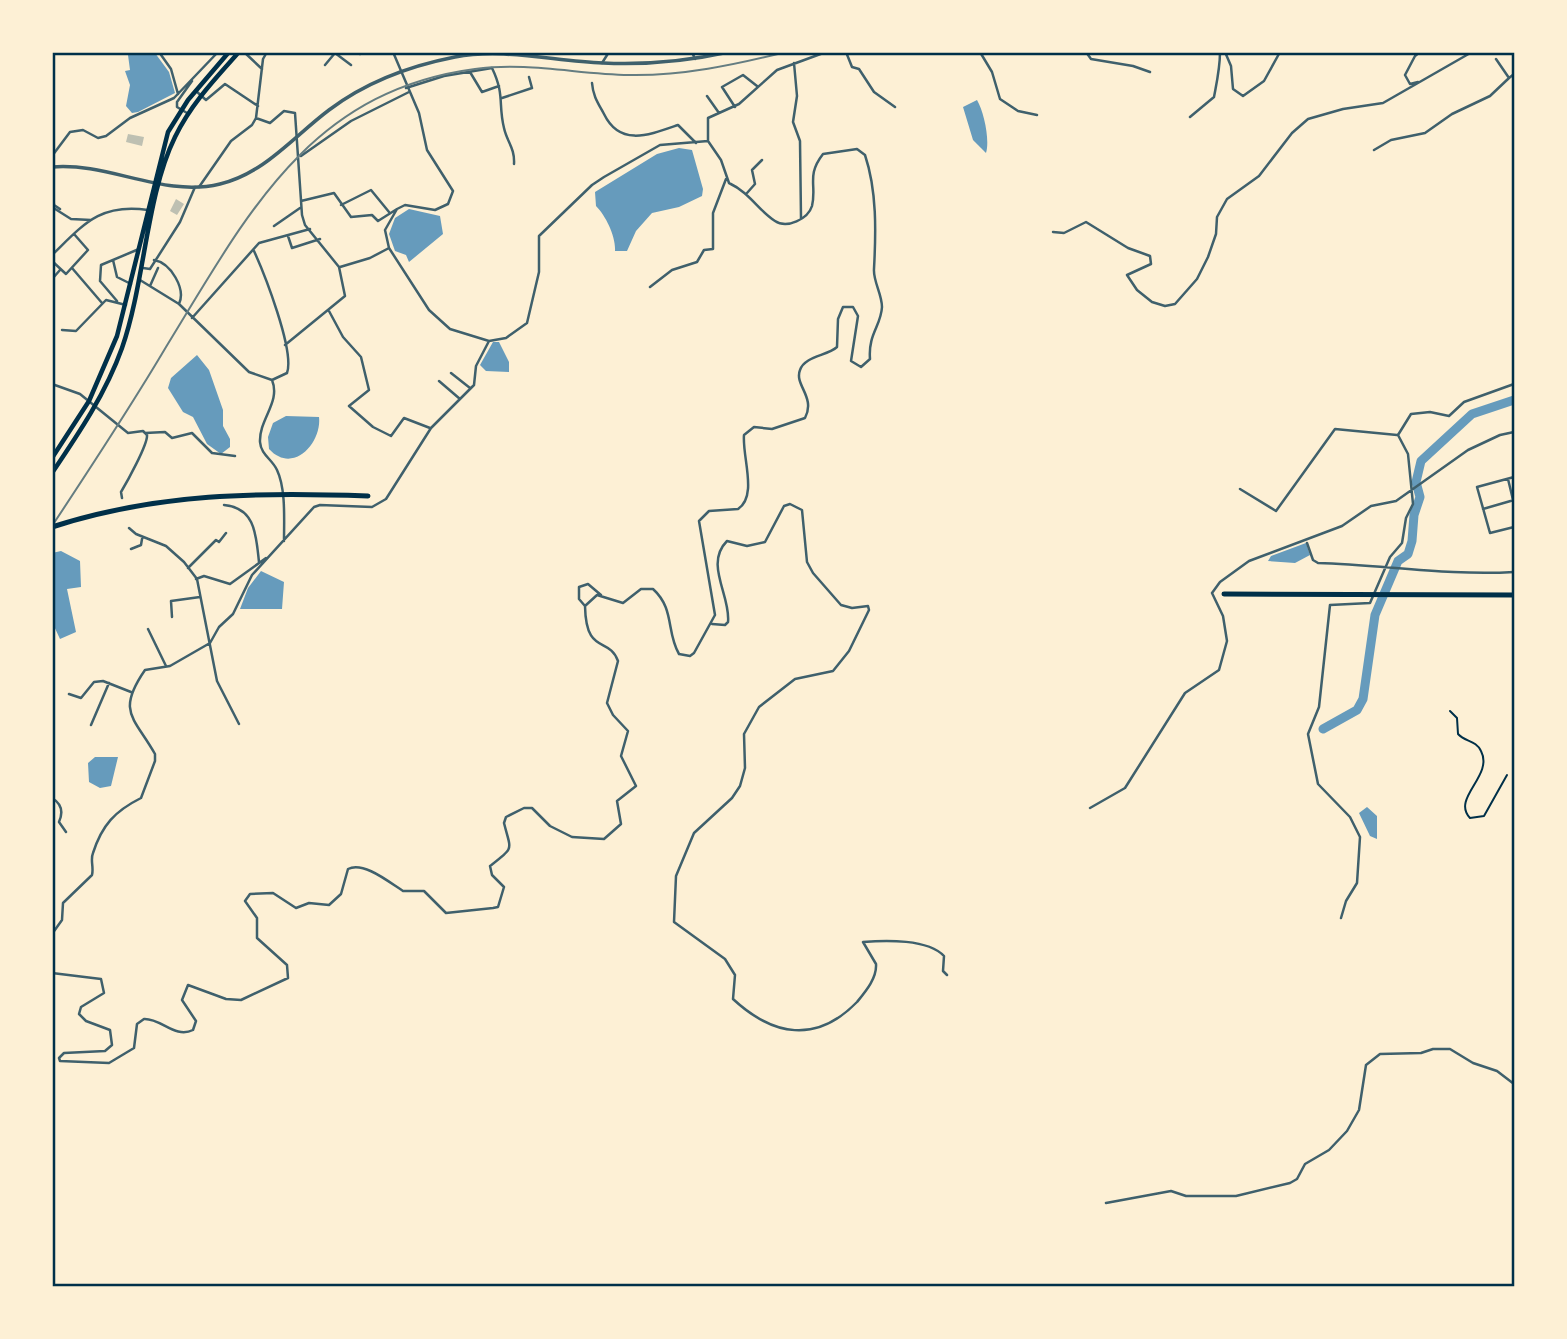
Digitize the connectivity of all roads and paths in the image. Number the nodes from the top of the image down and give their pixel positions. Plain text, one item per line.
1 (159, 52) edge
2 (218, 52) edge
3 (229, 52) edge
4 (242, 52) edge
5 (267, 52) edge
6 (393, 52) edge
7 (544, 52) edge
8 (609, 52) edge
9 (692, 52) edge
10 (729, 52) edge
11 (826, 52) edge
12 (846, 52) edge
13 (980, 52) edge
14 (1086, 52) edge
15 (1223, 52) edge
16 (1280, 52) edge
17 (1420, 52) edge
18 (1472, 52) edge
19 (481, 53) edge
20 (814, 54) edge
21 (549, 57) junction
22 (695, 59) junction
23 (1496, 59) dead end
24 (602, 63) junction
25 (794, 64) junction
26 (325, 65) dead end
27 (351, 65) dead end
28 (262, 69) junction
29 (400, 71) junction
30 (470, 71) junction
31 (1150, 72) dead end
32 (1514, 74) edge
33 (196, 75) junction
34 (529, 77) dead end
35 (1508, 78) junction
36 (1421, 82) junction
37 (592, 83) dead end
38 (499, 86) junction
39 (757, 86) junction
40 (407, 88) junction
41 (195, 91) junction
42 (409, 92) junction
43 (178, 94) junction
44 (200, 96) junction
45 (707, 96) dead end
46 (502, 97) junction
47 (258, 106) junction
48 (735, 107) junction
49 (895, 107) dead end
50 (181, 109) junction
51 (188, 113) junction
52 (719, 113) junction
53 (1037, 115) dead end
54 (1190, 117) dead end
55 (257, 118) junction
56 (298, 137) junction
57 (708, 141) junction
58 (696, 143) junction
59 (1374, 150) dead end
60 (52, 156) edge
61 (300, 157) junction
62 (762, 160) dead end
63 (514, 164) dead end
64 (52, 167) edge
65 (726, 179) junction
66 (157, 183) junction
67 (52, 184) edge
68 (197, 187) junction
69 (747, 193) junction
70 (301, 201) junction
71 (341, 205) junction
72 (52, 207) edge
73 (301, 208) junction
74 (397, 209) junction
75 (148, 210) junction
76 (61, 211) junction
77 (389, 212) junction
78 (92, 219) junction
79 (801, 219) junction
80 (274, 226) dead end
81 (310, 229) junction
82 (1053, 232) dead end
83 (74, 234) junction
84 (288, 236) junction
85 (320, 239) junction
86 (389, 248) junction
87 (139, 249) junction
88 (254, 251) junction
89 (52, 255) edge
90 (113, 260) junction
91 (154, 260) junction
92 (52, 261) edge
93 (72, 267) junction
94 (340, 267) junction
95 (143, 268) junction
96 (158, 268) dead end
97 (61, 270) junction
98 (53, 278) edge
99 (140, 280) junction
100 (131, 284) junction
101 (150, 286) junction
102 (650, 287) dead end
103 (117, 301) junction
104 (102, 303) junction
105 (179, 304) junction
106 (126, 305) junction
107 (329, 312) junction
108 (192, 318) junction
109 (62, 330) dead end
110 (489, 341) junction
111 (285, 345) junction
112 (451, 373) dead end
113 (272, 380) junction
114 (439, 381) dead end
115 (52, 384) edge
116 (1514, 384) edge
117 (471, 388) junction
118 (460, 399) junction
119 (89, 401) junction
120 (96, 405) junction
121 (431, 428) junction
122 (1514, 432) edge
123 (145, 433) junction
124 (1398, 435) junction
125 (234, 456) dead end
126 (52, 458) edge
127 (52, 472) edge
128 (1514, 477) edge
129 (1507, 479) junction
130 (1240, 489) dead end
131 (1412, 492) junction
132 (368, 496) dead end
133 (122, 498) dead end
134 (1514, 501) edge
135 (224, 505) dead end
136 (1483, 509) junction
137 (52, 527) edge
138 (1514, 527) edge
139 (129, 528) dead end
140 (226, 533) dead end
141 (142, 537) junction
142 (284, 541) junction
143 (1307, 542) junction
144 (131, 549) dead end
145 (269, 556) junction
146 (259, 562) junction
147 (1386, 565) junction
148 (188, 568) junction
149 (1514, 572) edge
150 (196, 579) junction
151 (1224, 594) dead end
152 (601, 595) junction
153 (1514, 595) edge
154 (200, 597) junction
155 (585, 606) junction
156 (172, 617) dead end
157 (712, 624) junction
158 (148, 629) dead end
159 (210, 643) junction
160 (166, 666) junction
161 (109, 683) junction
162 (131, 692) junction
163 (69, 694) dead end
164 (1450, 711) dead end
165 (239, 724) dead end
166 (91, 725) dead end
167 (1507, 775) dead end
168 (52, 799) edge
169 (1090, 808) dead end
170 (66, 832) dead end
171 (1341, 918) dead end
172 (52, 934) edge
173 (52, 973) edge
174 (947, 975) dead end
175 (1514, 1084) edge
176 (1106, 1203) dead end

1 - 43 street
2 - 33 street
3 - 41 highway
4 - 28 street
4 - 44 highway
5 - 28 street
6 - 29 street
7 - 21 street
8 - 24 street
9 - 22 street
10 - 22 street
11 - 20 street
12 - 49 street
13 - 53 street
14 - 31 street
15 - 16 street
15 - 54 street
17 - 36 street
18 - 36 street
19 - 21 street
19 - 29 street
20 - 25 street
21 - 24 street
22 - 24 street
23 - 35 street
25 - 39 street
25 - 79 street
26 - 27 street
28 - 47 street
29 - 40 street
29 - 56 street
30 - 38 street
30 - 38 street
30 - 40 street
32 - 35 street
33 - 43 street
33 - 50 street
34 - 46 street
35 - 59 street
36 - 82 street
37 - 58 street
38 - 46 street
39 - 48 street
39 - 48 street
40 - 42 street
41 - 44 street
41 - 50 highway
42 - 61 street
42 - 74 street
43 - 60 street
44 - 47 street
44 - 51 highway
45 - 52 street
46 - 63 street
47 - 55 street
48 - 52 street
50 - 51 street
50 - 66 highway
51 - 66 highway
52 - 57 street
55 - 56 street
55 - 68 street
56 - 61 street
56 - 68 street
57 - 58 street
57 - 65 street
58 - 110 street
61 - 70 street
62 - 69 street
64 - 66 street
65 - 69 street
65 - 102 street
66 - 68 street
66 - 75 highway
66 - 95 highway
67 - 76 street
68 - 91 street
69 - 79 street
70 - 71 street
70 - 73 street
71 - 77 street
71 - 77 street
72 - 76 street
73 - 80 street
73 - 81 street
74 - 77 street
74 - 86 street
75 - 78 street
75 - 87 highway
76 - 78 street
78 - 83 street
79 - 157 street
81 - 84 street
81 - 85 street
83 - 89 street
83 - 93 street
84 - 85 street
84 - 88 street
85 - 94 street
86 - 94 street
86 - 110 street
87 - 90 street
87 - 100 highway
88 - 108 street
88 - 111 street
90 - 100 street
90 - 103 street
91 - 95 street
91 - 105 street
92 - 97 street
93 - 97 street
93 - 104 street
94 - 107 street
95 - 99 highway
96 - 101 street
97 - 98 street
99 - 101 street
99 - 120 highway
100 - 106 highway
101 - 105 street
103 - 104 street
103 - 106 street
104 - 109 street
105 - 108 street
106 - 119 highway
107 - 111 street
107 - 121 street
108 - 113 street
110 - 117 street
111 - 113 street
112 - 117 street
113 - 142 street
114 - 118 street
115 - 119 street
116 - 124 street
117 - 118 street
118 - 121 street
119 - 120 street
119 - 126 highway
120 - 123 street
120 - 127 highway
121 - 142 street
122 - 131 street
123 - 125 street
123 - 133 street
124 - 130 street
124 - 131 street
128 - 129 street
129 - 134 street
129 - 136 street
131 - 143 street
131 - 147 street
132 - 137 highway
134 - 136 street
135 - 146 street
136 - 138 street
139 - 141 street
140 - 148 street
141 - 144 street
141 - 148 street
142 - 145 street
143 - 147 street
143 - 169 street
145 - 146 street
145 - 159 street
146 - 150 street
147 - 149 street
147 - 171 street
148 - 150 street
150 - 154 street
151 - 153 highway
152 - 155 street
152 - 155 street
152 - 157 street
154 - 156 street
154 - 159 street
155 - 173 street
157 - 174 street
158 - 160 street
159 - 160 street
159 - 165 street
160 - 162 street
161 - 162 street
161 - 163 street
161 - 166 street
162 - 172 street
164 - 167 path
168 - 170 street
175 - 176 street

